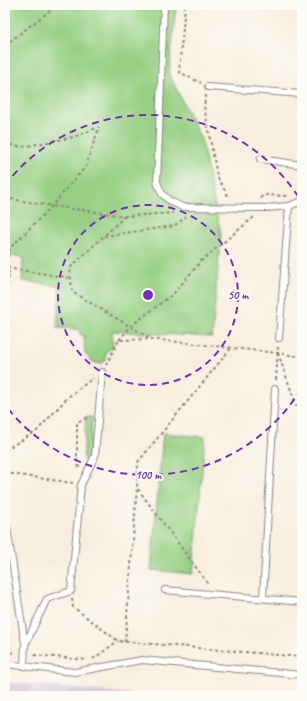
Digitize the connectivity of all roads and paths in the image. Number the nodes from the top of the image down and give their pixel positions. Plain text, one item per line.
1 (164, 5) edge
2 (185, 5) edge
3 (56, 7) dead end
4 (5, 45) edge
5 (208, 87) junction
6 (302, 94) edge
7 (5, 144) edge
8 (260, 159) dead end
9 (302, 165) edge
10 (5, 198) edge
11 (230, 201) dead end
12 (302, 201) edge
13 (52, 206) junction
14 (289, 206) junction
15 (266, 208) junction
16 (177, 213) dead end
17 (125, 216) junction
18 (186, 217) dead end
19 (103, 236) junction
20 (5, 248) edge
21 (10, 248) junction
22 (6, 268) edge
23 (5, 274) edge
24 (71, 278) junction
25 (5, 318) edge
26 (131, 326) junction
27 (279, 338) joint
28 (152, 339) junction
29 (120, 340) junction
30 (231, 348) junction
31 (278, 353) junction
32 (302, 357) edge
33 (102, 372) junction
34 (276, 389) joint
35 (99, 413) junction
36 (302, 422) edge
37 (5, 450) edge
38 (5, 473) edge
39 (82, 483) junction
40 (137, 488) junction
41 (5, 515) edge
42 (165, 590) dead end
43 (71, 591) junction
44 (216, 594) junction
45 (263, 598) junction
46 (302, 602) edge
47 (118, 641) junction
48 (125, 642) junction
49 (25, 645) junction
50 (5, 652) edge
51 (25, 654) junction
52 (302, 657) edge
53 (5, 664) edge
54 (24, 666) junction
55 (302, 675) edge

1 - 15 lane
2 - 5 path
3 - 4 path
5 - 6 lane
5 - 11 path
7 - 13 path
8 - 9 lane
10 - 13 path
10 - 20 path
12 - 14 lane
13 - 17 path
13 - 21 path
14 - 15 lane
14 - 27 lane
15 - 26 path
16 - 17 path
17 - 19 path
18 - 19 path
19 - 24 path
20 - 21 path
21 - 22 path
22 - 23 path
22 - 24 path
22 - 25 path
24 - 26 path
26 - 28 path
26 - 29 path
27 - 31 path
28 - 29 path
28 - 30 path
29 - 33 path
30 - 31 path
30 - 40 path
31 - 32 path
31 - 34 path
31 - 36 path
33 - 35 lane
33 - 37 path
34 - 45 lane
35 - 39 lane
35 - 39 path
38 - 39 path
39 - 43 lane
40 - 44 path
40 - 48 path
41 - 49 lane
42 - 44 lane
43 - 47 path
43 - 49 lane
44 - 45 lane
45 - 46 lane
47 - 48 path
47 - 51 path
48 - 52 path
49 - 51 lane
50 - 51 path
51 - 54 lane
53 - 54 lane
54 - 55 lane

